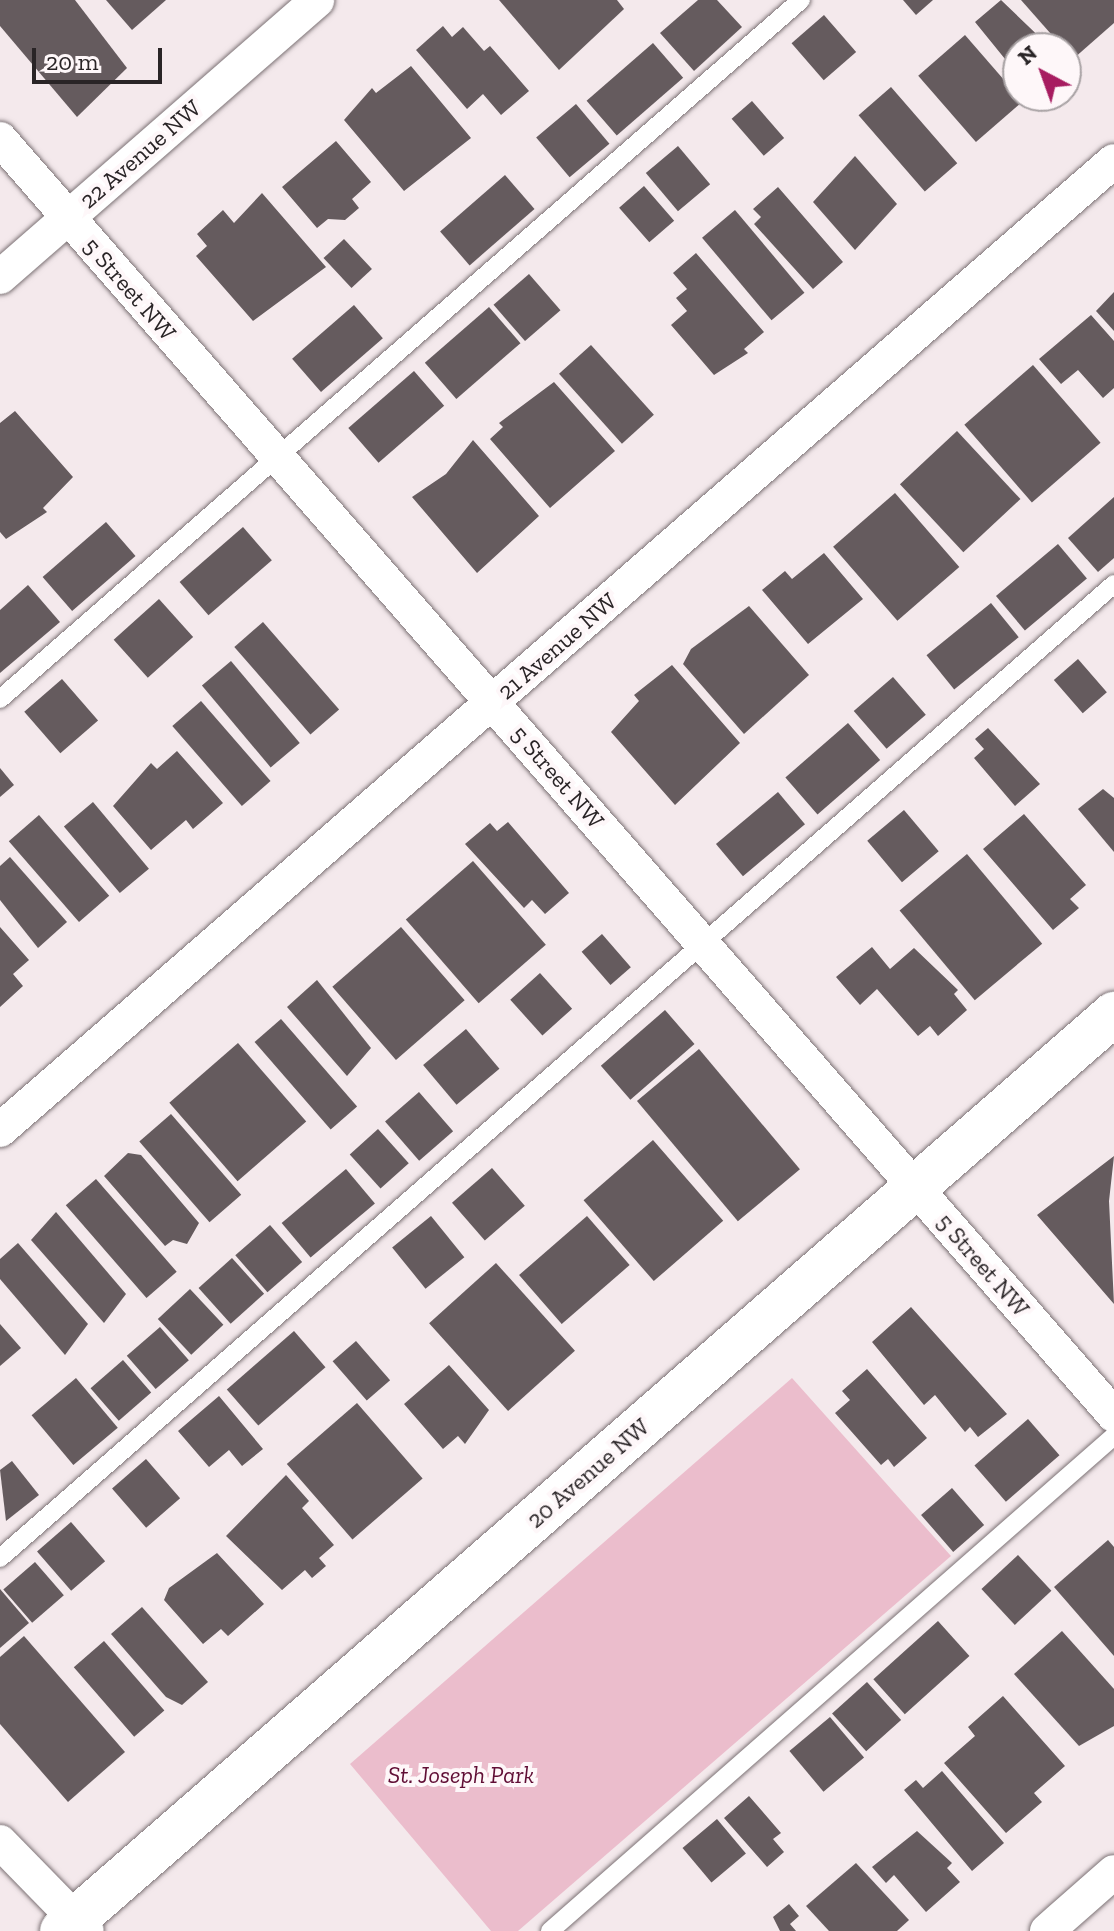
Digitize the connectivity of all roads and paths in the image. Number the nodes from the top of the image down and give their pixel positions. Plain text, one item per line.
1 (317, 0) edge
2 (801, 0) edge
3 (0, 139) edge
4 (1114, 161) edge
5 (67, 217) junction
6 (0, 277) edge
7 (278, 456) junction
8 (1114, 584) edge
9 (0, 699) edge
10 (493, 703) junction
11 (703, 942) junction
12 (1114, 1014) edge
13 (0, 1130) edge
14 (916, 1187) junction
15 (1114, 1415) edge
16 (1114, 1436) edge
17 (0, 1558) edge
18 (0, 1842) edge
19 (1114, 1872) edge
20 (75, 1927) edge
21 (550, 1931) edge
22 (1047, 1931) edge

1 - 5 street, 22 Avenue NW
2 - 7 lane
3 - 5 street, 5 Street NW
4 - 10 street, 21 Avenue NW
5 - 6 street, 22 Avenue NW
5 - 7 street, 5 Street NW
7 - 9 lane
7 - 10 street, 5 Street NW
8 - 11 lane
10 - 11 street, 5 Street NW
10 - 13 street, 21 Avenue NW
11 - 14 street, 5 Street NW
11 - 17 lane
12 - 14 street, 20 Avenue NW
14 - 15 street, 5 Street NW
14 - 20 street, 20 Avenue NW
16 - 21 lane
18 - 20 street
19 - 22 street

